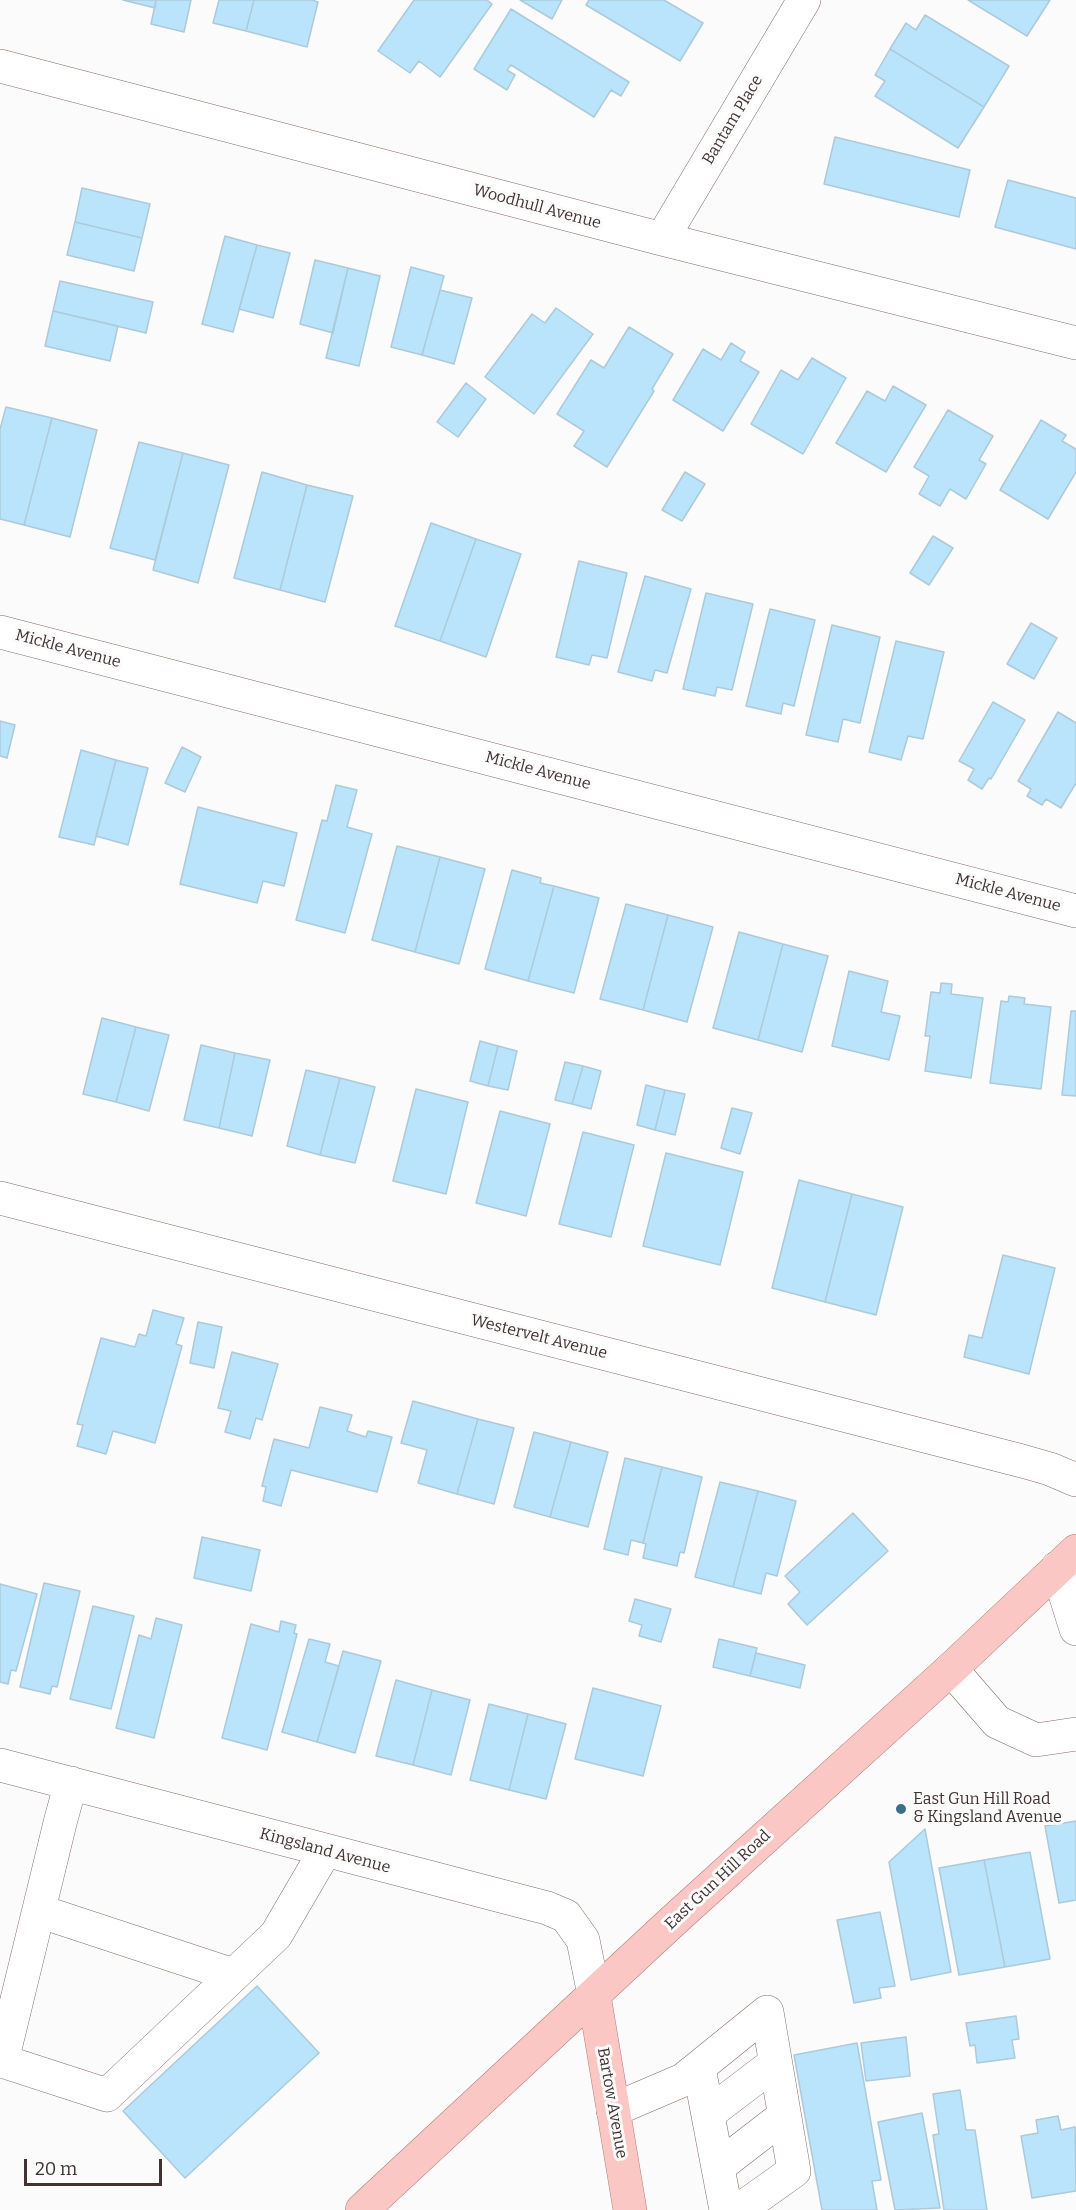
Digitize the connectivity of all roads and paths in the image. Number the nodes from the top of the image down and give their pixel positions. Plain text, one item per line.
1 (804, 0) edge
2 (0, 66) edge
3 (662, 240) junction
4 (1076, 343) edge
5 (0, 632) edge
6 (1076, 911) edge
7 (0, 1198) edge
8 (1076, 1480) edge
9 (1067, 1560) edge
10 (1076, 1629) edge
11 (951, 1669) junction
12 (1076, 1734) edge
13 (0, 1765) edge
14 (71, 1784) junction
15 (325, 1851) junction
16 (39, 1911) junction
17 (234, 1975) junction
18 (594, 1995) junction
19 (775, 2063) junction
20 (699, 2068) junction
21 (613, 2110) junction
22 (708, 2114) junction
23 (784, 2116) junction
24 (718, 2167) junction
25 (362, 2210) edge
26 (630, 2210) edge
27 (726, 2210) edge
28 (739, 2210) edge

1 - 3 street, Bantam Place
2 - 3 street, Woodhull Avenue
3 - 4 street, Woodhull Avenue
5 - 6 street, Mickle Avenue
7 - 8 street, Westervelt Avenue
9 - 10 street
9 - 11 main road, East Gun Hill Road
11 - 12 street
11 - 18 main road, East Gun Hill Road
13 - 14 street, Kingsland Avenue
14 - 15 street, Kingsland Avenue
14 - 16 street
15 - 17 street
15 - 18 street, Kingsland Avenue
16 - 17 street
16 - 17 street
18 - 21 main road, Bartow Avenue
18 - 25 main road, East Gun Hill Road
19 - 20 street
19 - 22 street
19 - 23 street
20 - 21 street
20 - 22 street
21 - 26 main road, Bartow Avenue
22 - 24 street
23 - 24 street
23 - 28 street
24 - 27 street

